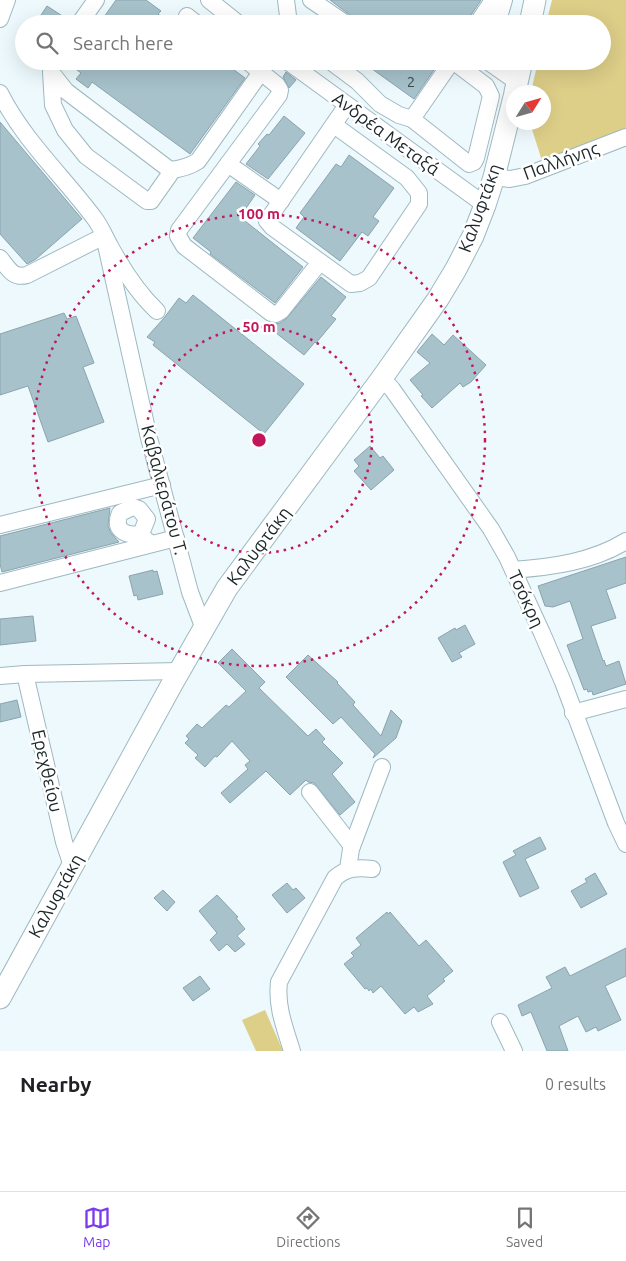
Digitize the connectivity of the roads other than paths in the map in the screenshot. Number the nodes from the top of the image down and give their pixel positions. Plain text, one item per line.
1 (7, 0) edge
2 (96, 0) edge
3 (209, 0) edge
4 (286, 0) edge
5 (311, 0) edge
6 (493, 0) edge
7 (504, 0) edge
8 (535, 0) edge
9 (227, 5) edge
10 (85, 15) edge
11 (288, 15) edge
12 (333, 15) edge
13 (483, 15) edge
14 (500, 15) edge
15 (532, 15) edge
16 (0, 19) edge
17 (52, 70) edge
18 (54, 70) edge
19 (258, 70) edge
20 (299, 70) edge
21 (342, 70) edge
22 (446, 70) edge
23 (464, 70) edge
24 (496, 70) edge
25 (520, 70) edge
26 (261, 72) junction
27 (510, 85) edge
28 (516, 85) edge
29 (0, 93) edge
30 (347, 105) junction
31 (412, 119) junction
32 (334, 125) junction
33 (506, 127) edge
34 (626, 136) edge
35 (228, 164) junction
36 (170, 170) junction
37 (494, 177) junction
38 (281, 201) junction
39 (485, 205) junction
40 (104, 236) junction
41 (0, 258) edge
42 (320, 262) junction
43 (157, 311) dead end
44 (382, 378) junction
45 (162, 485) junction
46 (0, 525) edge
47 (143, 529) dead end
48 (176, 538) junction
49 (626, 541) edge
50 (151, 544) junction
51 (513, 570) junction
52 (0, 583) edge
53 (204, 629) junction
54 (180, 671) junction
55 (25, 674) junction
56 (0, 676) edge
57 (626, 699) edge
58 (573, 713) junction
59 (382, 767) dead end
60 (310, 792) dead end
61 (626, 844) edge
62 (352, 846) junction
63 (72, 866) junction
64 (348, 869) junction
65 (372, 869) dead end
66 (1, 993) edge
67 (500, 1022) dead end
68 (292, 1051) edge
69 (514, 1051) edge

1 - 16 street
2 - 10 street
3 - 9 street
4 - 11 street
5 - 12 street
6 - 13 street
7 - 14 street
8 - 15 main road
17 - 36 street
18 - 36 street
19 - 26 street
20 - 30 street, Ανδρέα Μεταξά
21 - 31 street
22 - 31 street
23 - 31 street
24 - 27 street
25 - 28 main road, Καλυφτάκη
26 - 35 street
26 - 36 street
29 - 40 street
30 - 32 street
30 - 39 street, Ανδρέα Μεταξά
32 - 38 street
32 - 42 street
33 - 37 main road, Καλυφτάκη
34 - 37 street, Παλλήνης
35 - 38 street
35 - 42 street
37 - 39 main road, Καλυφτάκη
38 - 42 street
39 - 44 main road, Καλυφτάκη
40 - 41 street
40 - 43 street
40 - 45 street, Καβαλιεράτου Τ.
44 - 51 street, Τσόκρη
44 - 53 main road, Καλυφτάκη
45 - 46 street
45 - 48 street, Καβαλιεράτου Τ.
47 - 50 street
48 - 50 street
48 - 53 street, Καβαλιεράτου Τ.
49 - 51 street
50 - 52 street
51 - 58 street, Τσόκρη
53 - 54 main road, Καλυφτάκη
54 - 55 street
54 - 63 main road, Καλυφτάκη
55 - 56 street
55 - 63 street, Ερεχθείου
57 - 58 street
58 - 61 street, Τσόκρη
59 - 62 street
60 - 62 street
62 - 64 street
63 - 66 main road, Καλυφτάκη
64 - 65 street
64 - 68 street
67 - 69 street

